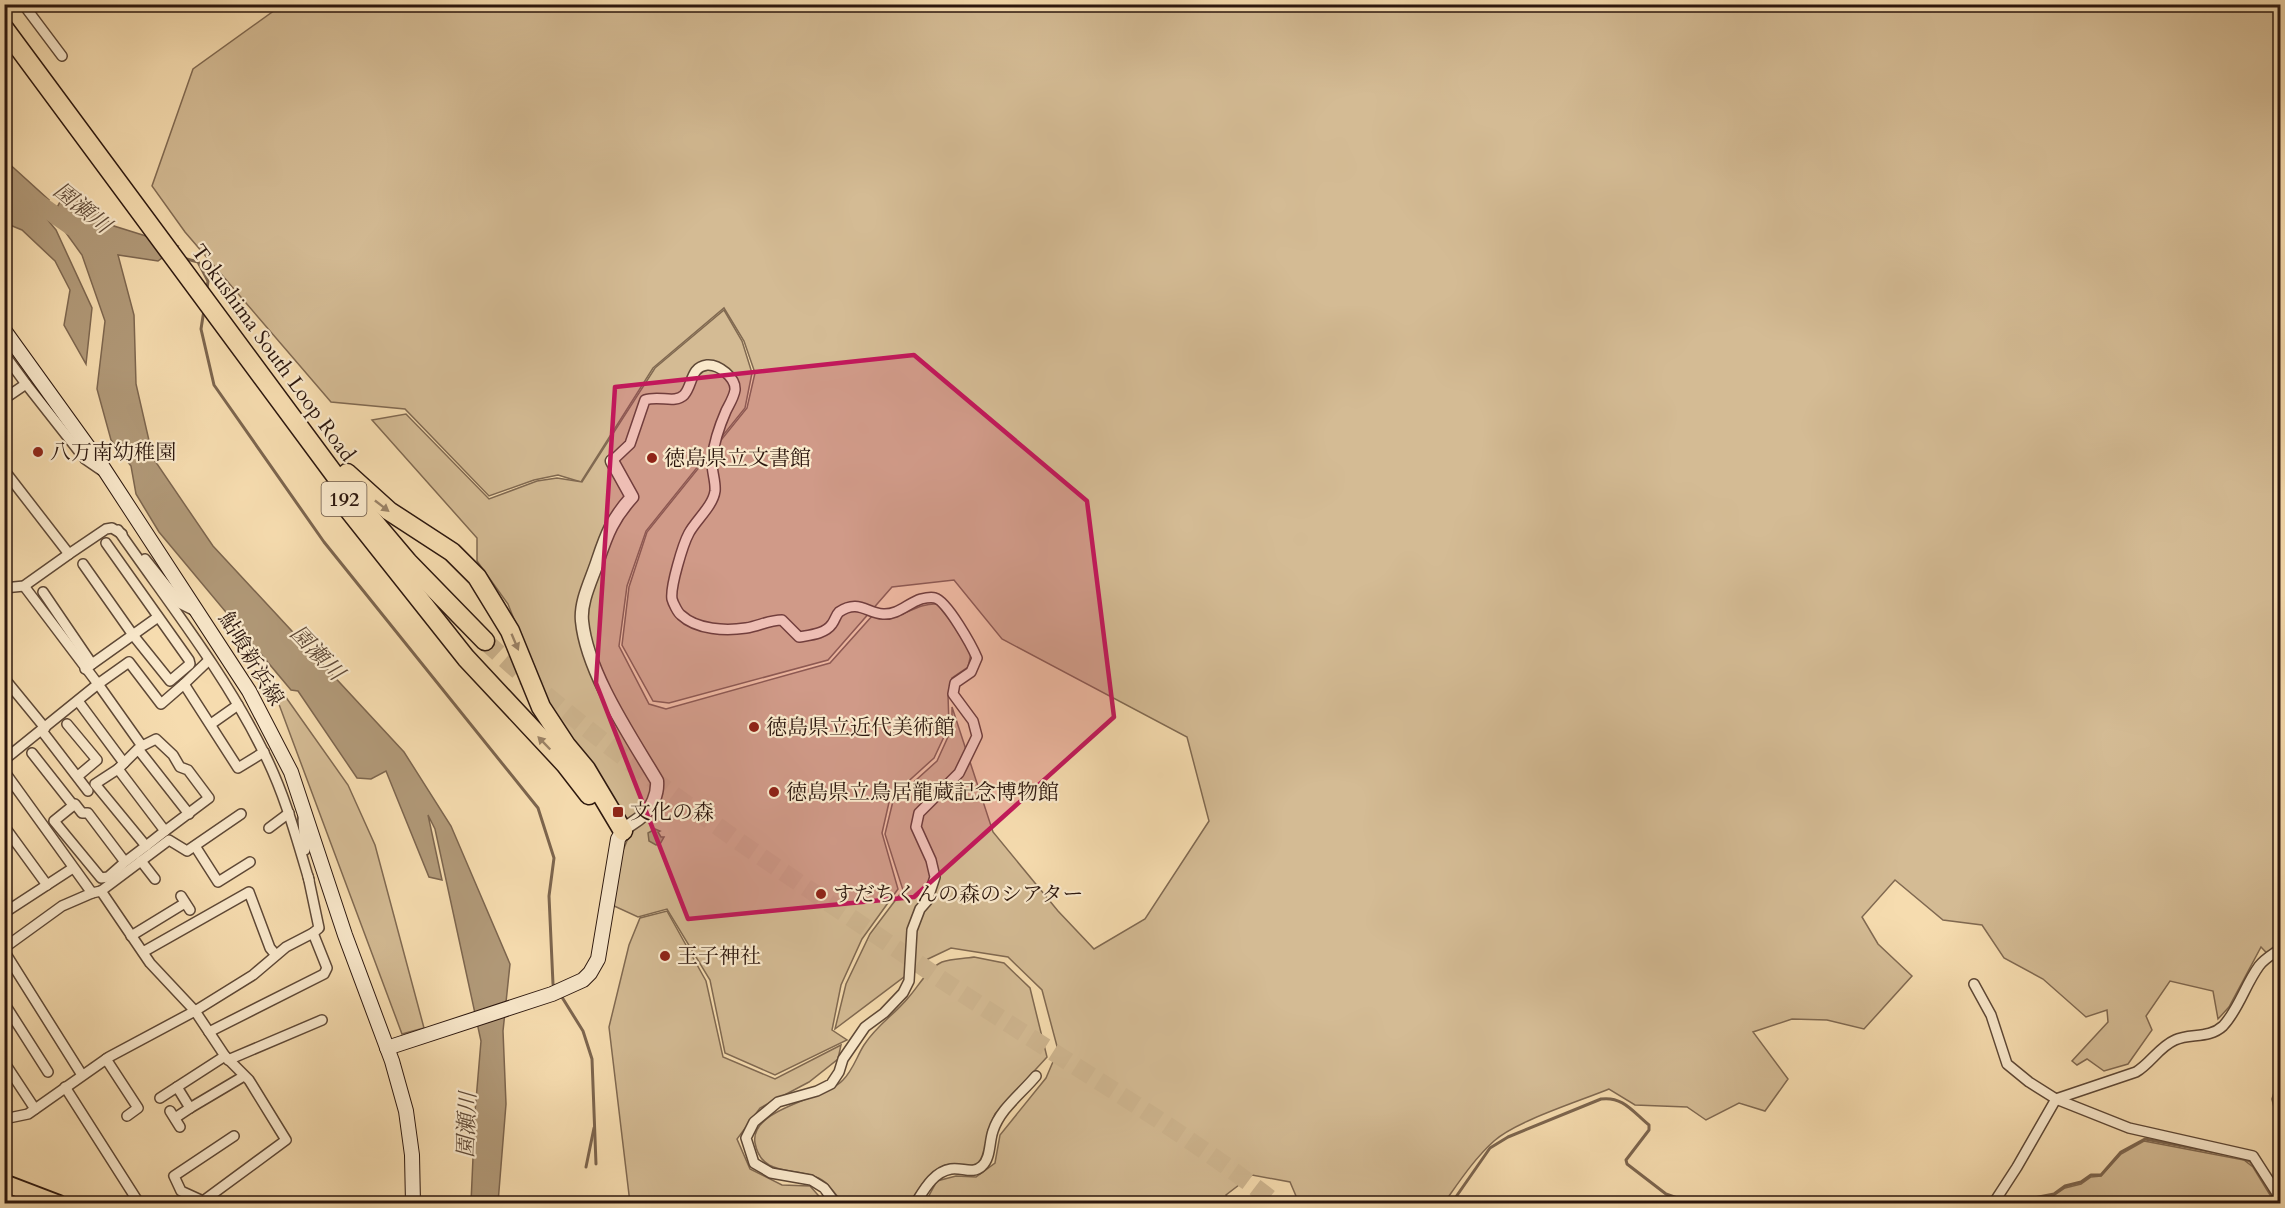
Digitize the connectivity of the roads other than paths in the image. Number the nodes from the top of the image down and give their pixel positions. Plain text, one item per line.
1 (23, 4) edge
2 (4, 28) edge
3 (4, 44) edge
4 (62, 56) dead end
5 (62, 109) junction
6 (4, 330) edge
7 (227, 335) junction
8 (4, 354) edge
9 (26, 384) junction
10 (269, 387) junction
11 (4, 399) edge
12 (299, 444) junction
13 (612, 461) joint
14 (4, 470) edge
15 (107, 475) junction
16 (118, 530) junction
17 (106, 543) dead end
18 (69, 554) junction
19 (83, 564) dead end
20 (24, 586) junction
21 (4, 588) edge
22 (43, 592) dead end
23 (197, 612) junction
24 (158, 617) junction
25 (133, 635) junction
26 (209, 660) junction
27 (88, 667) junction
28 (4, 678) edge
29 (98, 684) junction
30 (184, 684) junction
31 (78, 701) junction
32 (238, 705) junction
33 (67, 724) dead end
34 (211, 724) junction
35 (43, 730) junction
36 (140, 748) junction
37 (264, 752) junction
38 (32, 753) dead end
39 (4, 760) edge
40 (121, 766) junction
41 (4, 771) edge
42 (78, 776) junction
43 (91, 788) junction
44 (74, 804) junction
45 (303, 810) junction
46 (189, 813) junction
47 (241, 813) dead end
48 (289, 813) junction
49 (4, 826) edge
50 (269, 828) dead end
51 (165, 831) junction
52 (621, 835) junction
53 (147, 846) junction
54 (195, 846) junction
55 (141, 861) junction
56 (125, 862) junction
57 (250, 862) dead end
58 (73, 868) junction
59 (155, 879) dead end
60 (309, 880) junction
61 (46, 885) junction
62 (96, 892) junction
63 (185, 903) dead end
64 (4, 913) edge
65 (313, 933) junction
66 (131, 936) junction
67 (2280, 949) edge
68 (4, 950) edge
69 (143, 952) junction
70 (276, 955) junction
71 (1974, 984) dead end
72 (4, 1004) edge
73 (195, 1011) junction
74 (322, 1020) dead end
75 (209, 1032) junction
76 (393, 1047) junction
77 (227, 1058) junction
78 (106, 1059) junction
79 (4, 1062) edge
80 (48, 1072) dead end
81 (82, 1075) junction
82 (244, 1076) junction
83 (1036, 1076) dead end
84 (65, 1087) junction
85 (177, 1088) junction
86 (160, 1098) dead end
87 (2056, 1099) junction
88 (190, 1108) junction
89 (35, 1109) junction
90 (127, 1116) dead end
91 (4, 1119) edge
92 (175, 1119) dead end
93 (234, 1136) dead end
94 (4, 1184) edge
95 (2280, 1198) edge
96 (201, 1202) edge
97 (59, 1203) edge
98 (133, 1203) edge
99 (413, 1203) edge
100 (836, 1203) edge
101 (915, 1203) edge
102 (1993, 1203) edge

1 - 4 street
2 - 5 highway, 192
3 - 5 highway, 192
5 - 7 highway, Tokushima South Loop Road / 192
6 - 15 main road, 鮎喰新浜線
7 - 10 highway, Tokushima South Loop Road / 192
7 - 12 highway, Tokushima South Loop Road / 192
8 - 9 street
9 - 11 street
9 - 15 street
10 - 12 highway, Tokushima South Loop Road / 192
10 -> 52 highway
52 -> 12 highway
13 - 52 street
13 - 100 street
14 - 18 street
15 - 23 main road, 鮎喰新浜線
16 - 18 street
16 - 23 street
16 - 26 street
17 - 24 street
18 - 20 street
19 - 25 street
20 - 21 street
20 - 27 street
22 - 27 street
23 - 45 main road, 鮎喰新浜線
24 - 25 street
24 - 25 street
25 - 27 street
26 - 30 street
26 - 32 street
27 - 29 street
28 - 35 street
29 - 30 street
29 - 31 street
29 - 36 street
30 - 34 street
31 - 35 street
31 - 40 street
32 - 34 street
32 - 37 street
33 - 42 street
34 - 37 street
35 - 39 street
35 - 42 street
36 - 40 street
36 - 46 street
36 - 46 street
37 - 48 street
38 - 44 street
40 - 43 street
40 - 51 street
41 - 58 street
42 - 43 street
43 - 44 street
43 - 53 street
44 - 56 street
44 - 56 street
45 - 60 street
45 - 76 main road, 鮎喰新浜線
46 - 51 street
47 - 54 street
48 - 50 street
48 - 60 street
49 - 61 street
51 - 53 street
52 - 76 main road
53 - 56 street
54 - 55 street
54 - 57 street
55 - 59 street
55 - 62 street
58 - 61 street
58 - 62 street
60 - 65 street
61 - 64 street
62 - 66 street
62 - 68 street
63 - 66 street
65 - 70 street
65 - 75 street
66 - 69 street
67 - 87 street
68 - 81 street
69 - 70 street
69 - 73 street
70 - 73 street
71 - 87 street
72 - 80 street
73 - 75 street
73 - 78 street
74 - 77 street
75 - 77 street
76 - 99 main road, 鮎喰新浜線
77 - 82 street
77 - 85 street
78 - 81 street
78 - 90 street
79 - 89 street
81 - 84 street
82 - 88 street
82 - 96 street
83 - 101 street
84 - 89 street
84 - 98 street
85 - 86 street
85 - 88 street
87 - 95 street
87 - 102 street
88 - 92 street
89 - 91 street
93 - 96 street
94 - 97 highway

